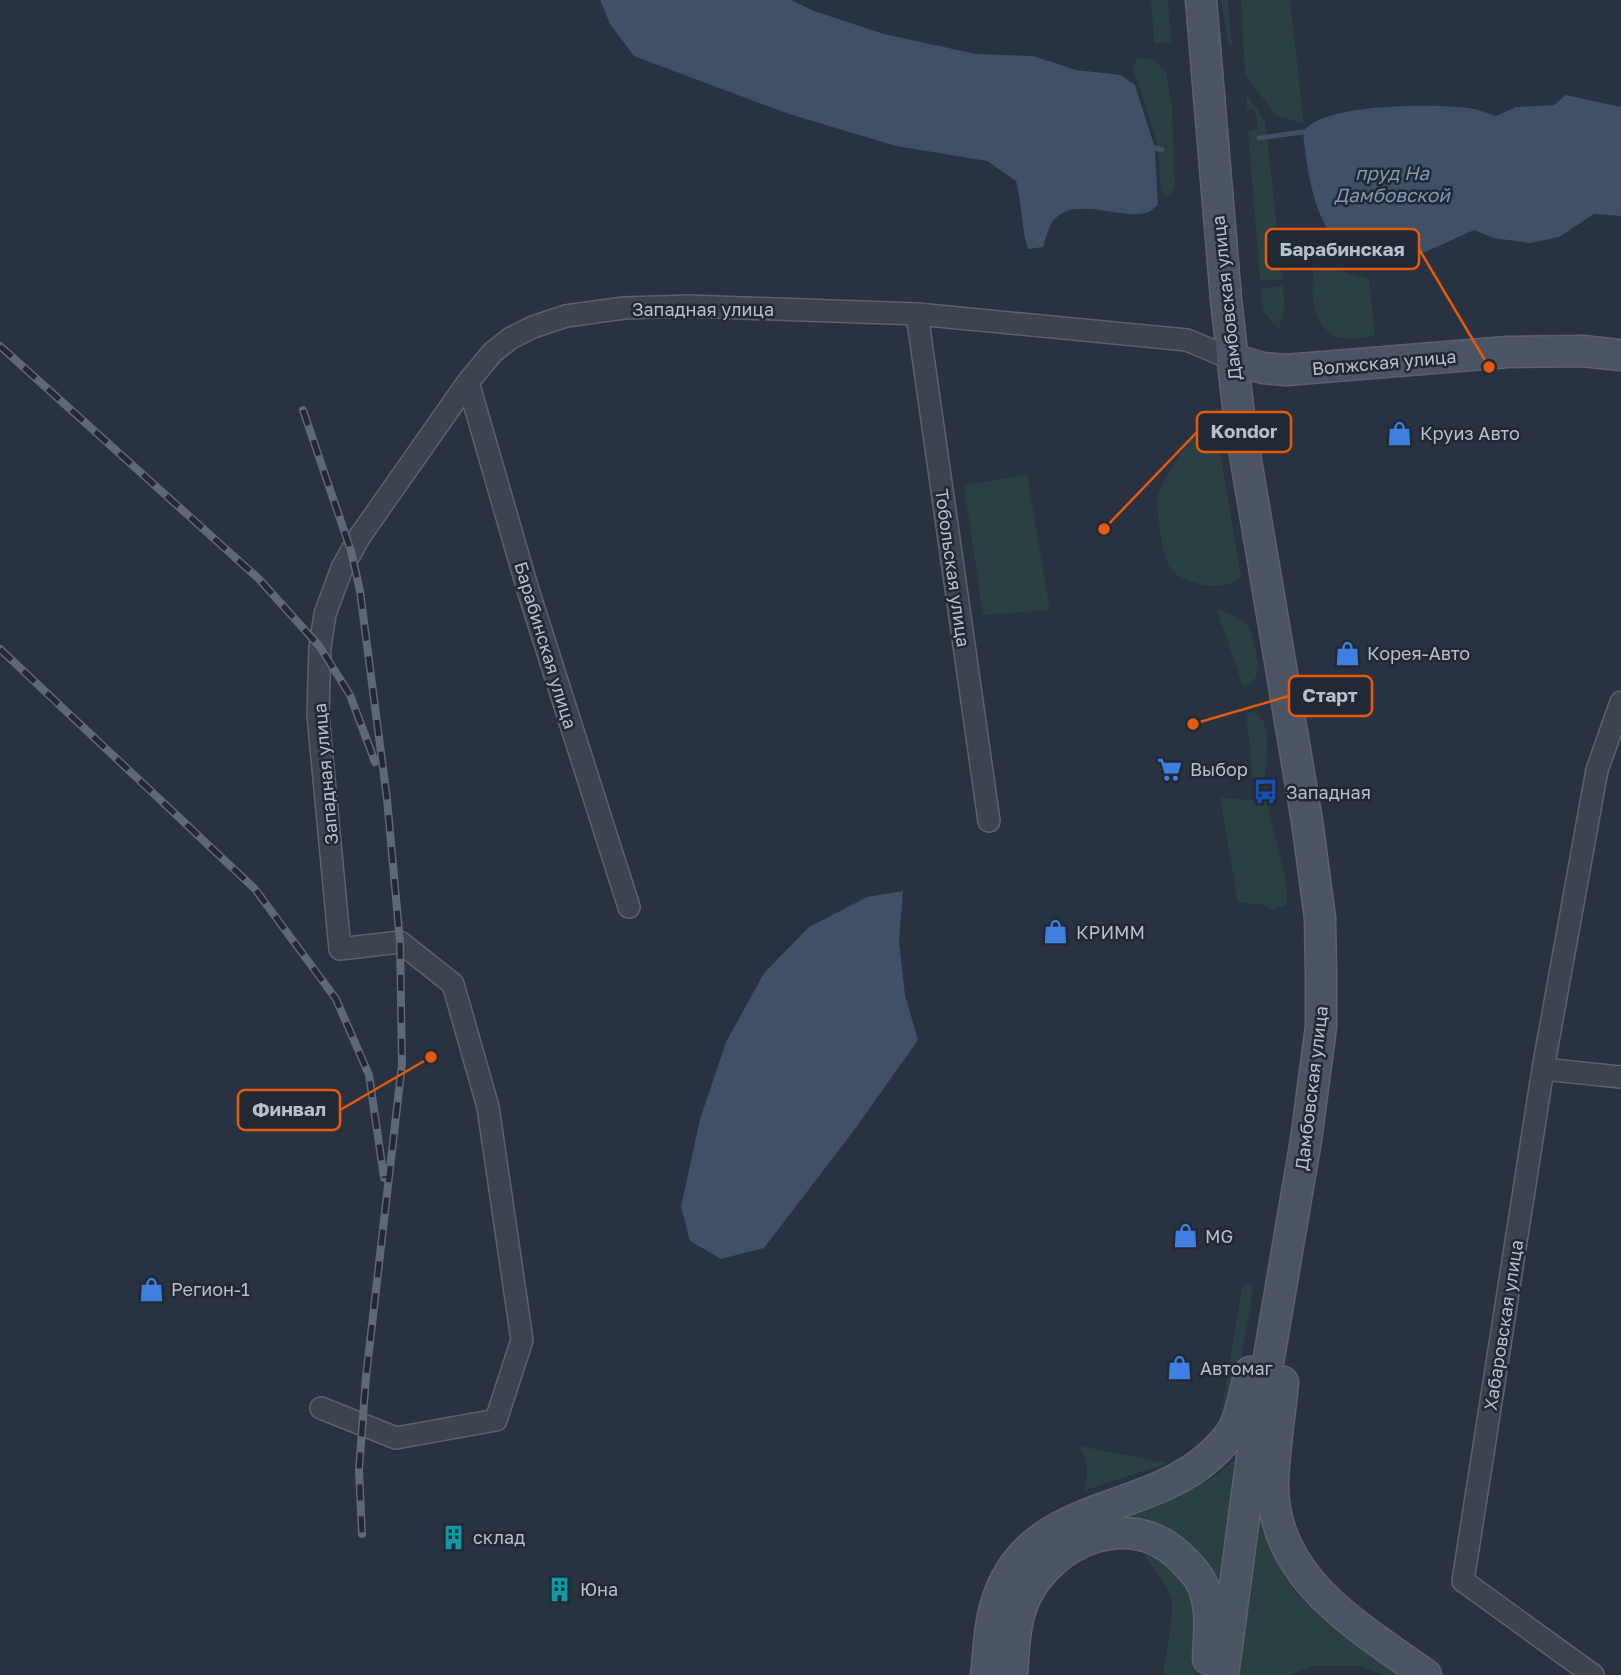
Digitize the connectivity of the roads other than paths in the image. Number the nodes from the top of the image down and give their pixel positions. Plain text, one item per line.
1 (1201, 0) edge
2 (917, 314) junction
3 (1621, 355) edge
4 (1232, 359) junction
5 (468, 382) junction
6 (1621, 702) edge
7 (989, 821) dead end
8 (629, 907) dead end
9 (1543, 1069) junction
10 (1621, 1077) edge
11 (1279, 1305) junction
12 (321, 1408) dead end
13 (986, 1675) edge
14 (1012, 1675) edge
15 (1207, 1675) edge
16 (1223, 1675) edge
17 (1426, 1675) edge
18 (1593, 1675) edge

1 - 4 main road, Дамбовская улица
2 - 4 street, Западная улица
2 - 5 street, Западная улица
2 - 7 street, Тобольская улица
3 - 4 main road, Волжская улица
4 - 11 main road, Дамбовская улица
5 - 8 street, Барабинская улица
5 - 12 street, Западная улица
6 - 9 street, Хабаровская улица
9 - 10 street
9 - 18 street, Хабаровская улица
11 - 13 main road
11 - 16 main road, Дамбовская улица
11 - 17 main road
14 - 15 main road

